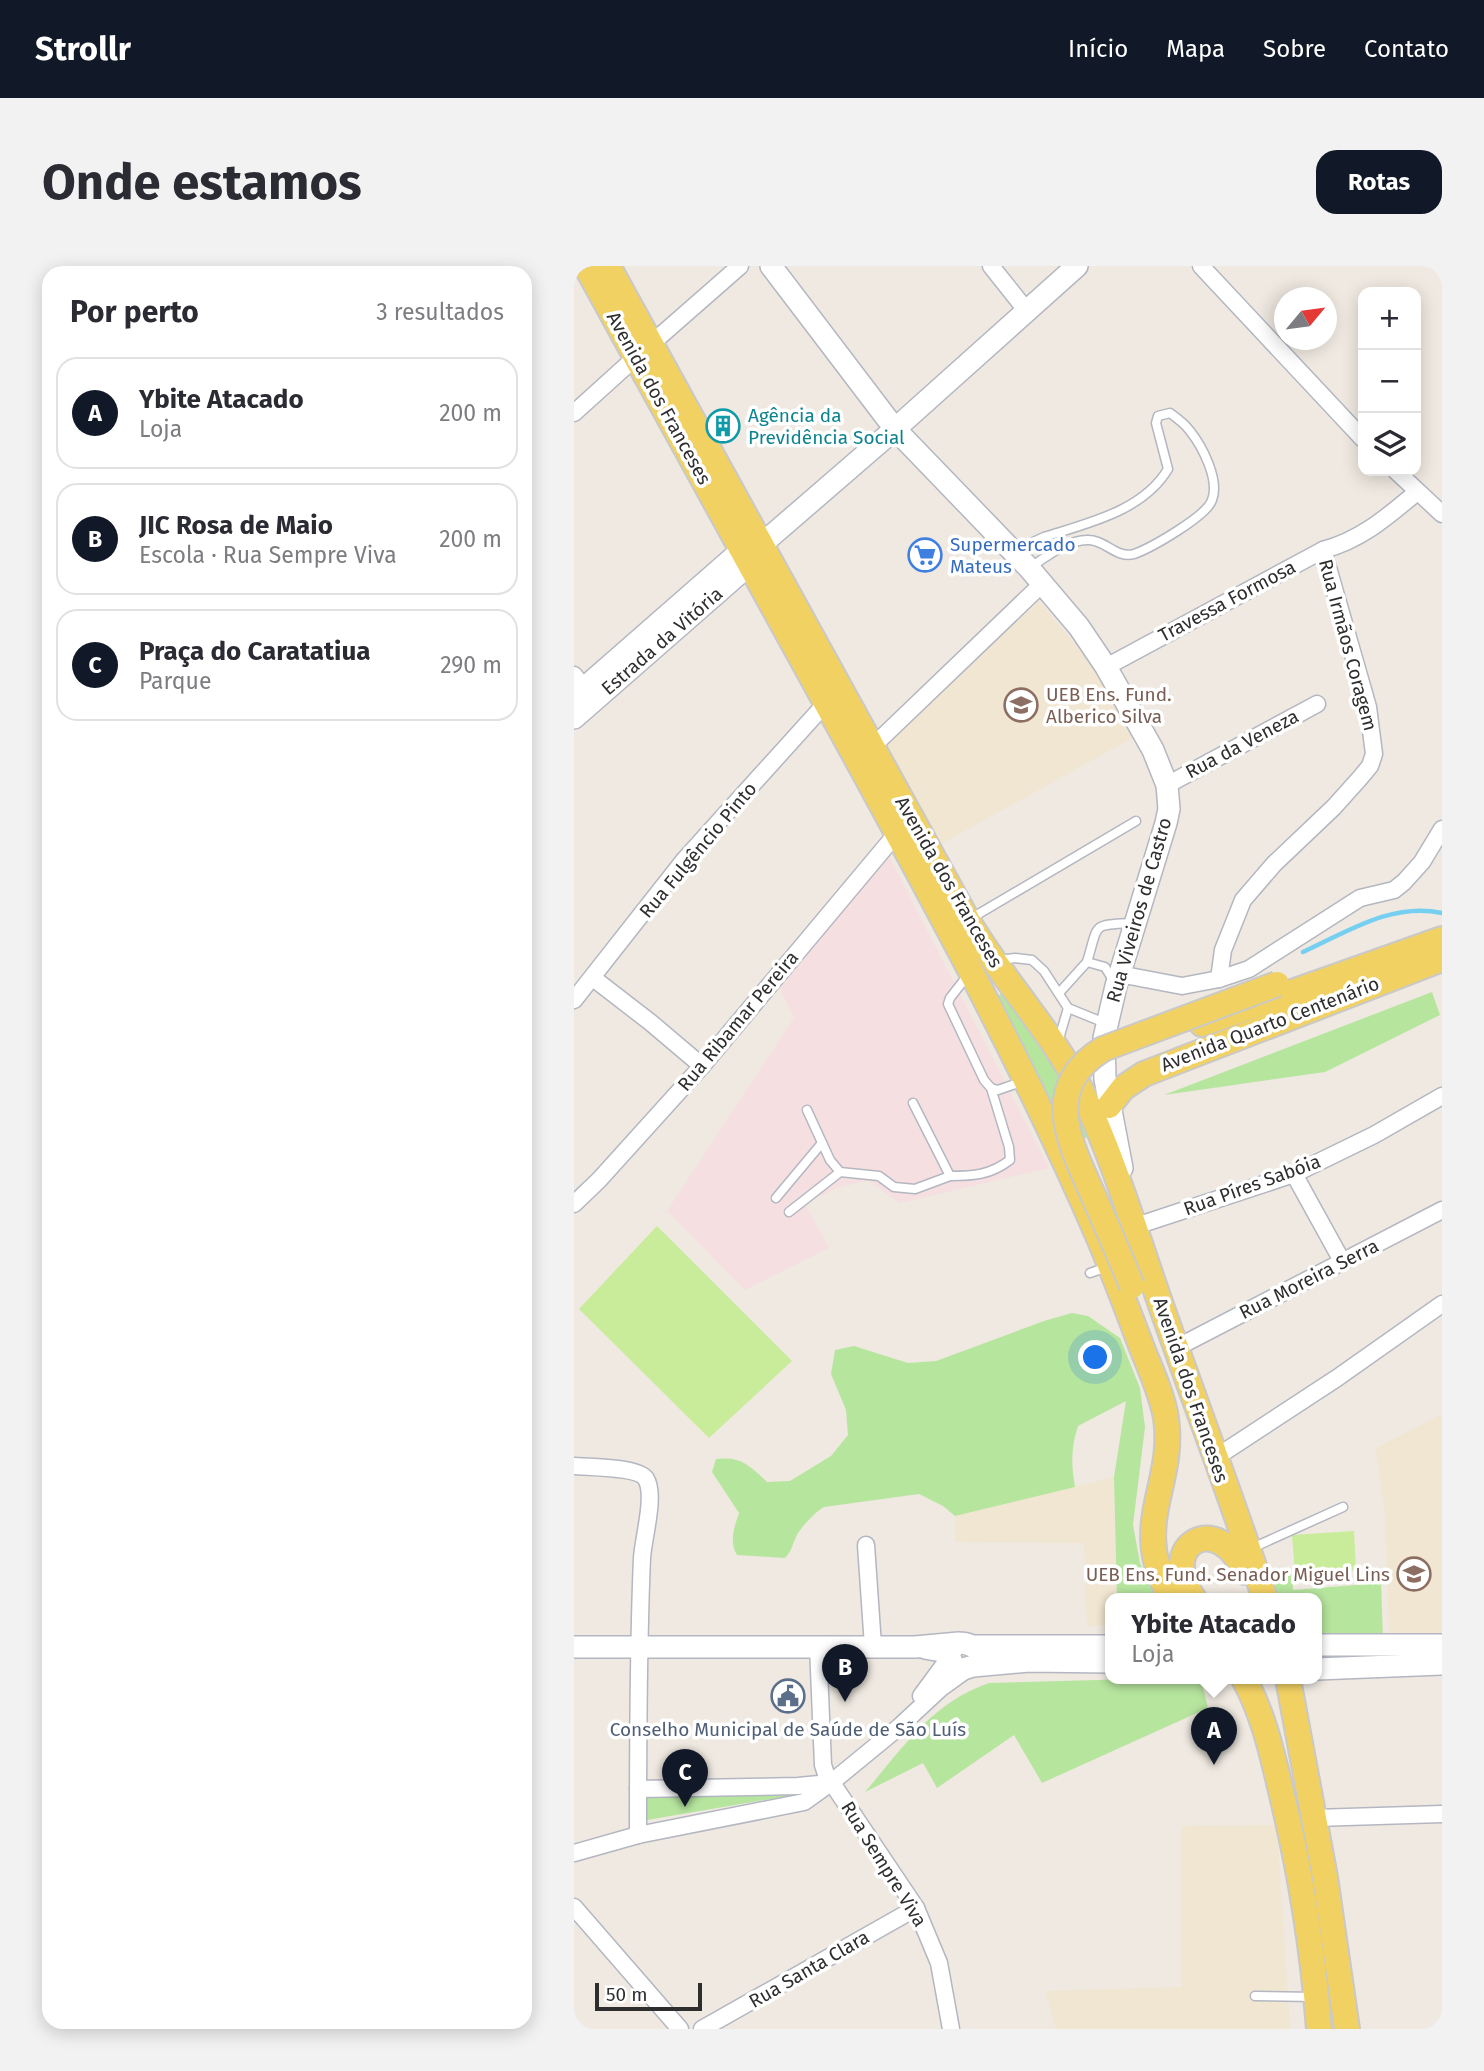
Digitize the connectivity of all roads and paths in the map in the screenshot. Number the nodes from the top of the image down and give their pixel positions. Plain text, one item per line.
1 (586, 266) edge
2 (608, 266) edge
3 (740, 266) edge
4 (771, 266) edge
5 (991, 266) edge
6 (1077, 266) edge
7 (1201, 266) edge
8 (1026, 310) junction
9 (643, 351) junction
10 (931, 396) junction
11 (574, 413) edge
12 (895, 429) junction
13 (1358, 434) edge
14 (928, 463) junction
15 (1400, 476) edge
16 (1417, 492) junction
17 (1442, 514) edge
18 (1093, 522) junction
19 (1090, 539) junction
20 (1323, 550) junction
21 (1013, 552) junction
22 (752, 557) junction
23 (1036, 576) junction
24 (1107, 667) junction
25 (577, 687) edge
26 (826, 704) junction
27 (1317, 704) dead end
28 (574, 718) edge
29 (872, 747) junction
30 (1167, 785) junction
31 (1136, 821) dead end
32 (1442, 829) edge
33 (897, 833) junction
34 (968, 921) junction
35 (1136, 923) junction
36 (1442, 939) edge
37 (1442, 959) edge
38 (1087, 962) junction
39 (982, 965) junction
40 (1380, 972) junction
41 (593, 978) junction
42 (1219, 979) junction
43 (1118, 980) junction
44 (1059, 993) junction
45 (574, 1000) edge
46 (1068, 1008) junction
47 (1105, 1031) junction
48 (1056, 1048) junction
49 (702, 1066) junction
50 (1026, 1080) junction
51 (990, 1088) junction
52 (1442, 1096) edge
53 (914, 1103) dead end
54 (1109, 1106) junction
55 (807, 1110) dead end
56 (822, 1143) junction
57 (840, 1172) junction
58 (1294, 1174) junction
59 (950, 1176) junction
60 (776, 1198) dead end
61 (574, 1204) edge
62 (1442, 1210) edge
63 (789, 1212) dead end
64 (1133, 1227) junction
65 (1342, 1261) junction
66 (1442, 1304) edge
67 (1176, 1348) junction
68 (1215, 1458) junction
69 (574, 1466) edge
70 (1343, 1507) dead end
71 (1153, 1539) junction
72 (866, 1545) dead end
73 (1248, 1550) junction
74 (1169, 1593) edge
75 (1190, 1593) edge
76 (1252, 1593) edge
77 (1263, 1593) edge
78 (1322, 1645) edge
79 (1442, 1645) edge
80 (818, 1646) junction
81 (873, 1646) junction
82 (1105, 1646) edge
83 (574, 1647) edge
84 (638, 1647) junction
85 (961, 1657) junction
86 (1105, 1662) edge
87 (1442, 1664) edge
88 (1322, 1669) edge
89 (1247, 1684) edge
90 (1284, 1684) edge
91 (1289, 1684) edge
92 (1298, 1727) junction
93 (832, 1782) junction
94 (638, 1789) junction
95 (1442, 1814) edge
96 (1315, 1818) junction
97 (638, 1835) junction
98 (574, 1853) edge
99 (574, 1907) edge
100 (916, 1908) junction
101 (1255, 1996) dead end
102 (1317, 1997) junction
103 (680, 2029) edge
104 (702, 2029) edge
105 (951, 2029) edge
106 (1319, 2029) edge
107 (1346, 2029) edge

1 - 9 main road, Avenida dos Franceses
2 - 9 main road, Avenida dos Franceses
3 - 9 street
4 - 12 street, Rua Viveiros de Castro
5 - 8 street
6 - 8 street
7 - 13 street
8 - 10 street
9 - 11 street
9 - 22 main road, Avenida dos Franceses
10 - 12 street
10 - 14 street
12 - 14 street, Rua Viveiros de Castro
12 - 22 street
14 - 21 street, Rua Viveiros de Castro
15 - 16 street
16 - 17 street
16 - 20 street, Travessa Formosa
18 - 19 lane
18 - 19 lane
18 - 21 lane
19 - 23 lane
20 - 24 street, Travessa Formosa
20 - 42 street, Rua Irmãos Coragem
21 - 23 street, Rua Viveiros de Castro
22 - 25 street, Estrada da Vitória
22 - 26 main road, Avenida dos Franceses
22 - 28 street, Estrada da Vitória
22 - 29 main road, Avenida dos Franceses
23 - 24 street, Rua Viveiros de Castro
23 - 29 street
24 - 30 street, Rua Viveiros de Castro
26 - 33 main road, Avenida dos Franceses
26 - 41 street, Rua Fulgêncio Pinto
27 - 30 street, Rua da Veneza
29 - 34 main road, Avenida dos Franceses
30 - 35 street, Rua Viveiros de Castro
31 - 34 lane
32 - 42 street
33 - 39 main road, Avenida dos Franceses
33 - 49 street, Rua Ribamar Pereira
34 - 39 main road, Avenida dos Franceses
35 - 38 lane
35 - 43 street, Rua Viveiros de Castro
36 - 40 main road, Avenida Quarto Centenário
37 - 40 main road, Avenida Quarto Centenário
38 - 43 lane
38 - 44 lane
39 - 44 lane
39 - 48 main road, Avenida dos Franceses
39 - 50 main road, Avenida dos Franceses
39 - 51 lane
40 - 47 main road, Avenida Quarto Centenário
40 - 54 main road, Avenida Quarto Centenário
40 - 71 main road, bridge
41 - 45 street, Rua Fulgêncio Pinto
41 - 49 street
42 - 43 street
43 - 47 street, Rua Viveiros de Castro
44 - 46 lane
46 - 47 lane
46 - 48 lane
47 - 54 street, Rua Viveiros de Castro
48 - 64 main road, Avenida dos Franceses
49 - 61 street, Rua Ribamar Pereira
50 - 51 lane
50 - 71 main road, Avenida dos Franceses
51 - 59 lane
52 - 58 street, Rua Píres Sabóia
53 - 59 lane
54 - 64 street, Rua Viveiros de Castro
55 - 56 lane
56 - 57 lane
56 - 60 lane
57 - 59 lane
57 - 63 lane
58 - 64 street, Rua Píres Sabóia
58 - 65 street
62 - 65 street, Rua Moreira Serra
64 - 67 main road, Avenida dos Franceses
65 - 67 street, Rua Moreira Serra
66 - 68 street
67 - 68 main road, Avenida dos Franceses
68 - 73 main road, Avenida dos Franceses
69 - 84 street
70 - 73 lane
71 - 74 main road, Avenida dos Franceses
72 - 81 street
73 - 77 main road, Avenida dos Franceses
75 - 76 main road
78 - 79 street
80 - 81 street
80 - 84 street
80 - 93 street, Rua Sempre Viva
81 - 85 street
82 - 85 street
83 - 84 street
84 - 94 street
85 - 86 street
85 - 93 street
87 - 88 street
89 - 102 main road
90 - 92 main road
91 - 92 main road
92 - 96 main road
93 - 94 street, Rua Sempre Viva
93 - 97 street
93 - 100 street, Rua Sempre Viva
94 - 97 street
95 - 96 street
96 - 107 main road
97 - 98 street
99 - 103 street
100 - 104 street, Rua Santa Clara
100 - 105 street, Rua Sempre Viva
101 - 102 lane
102 - 106 main road

